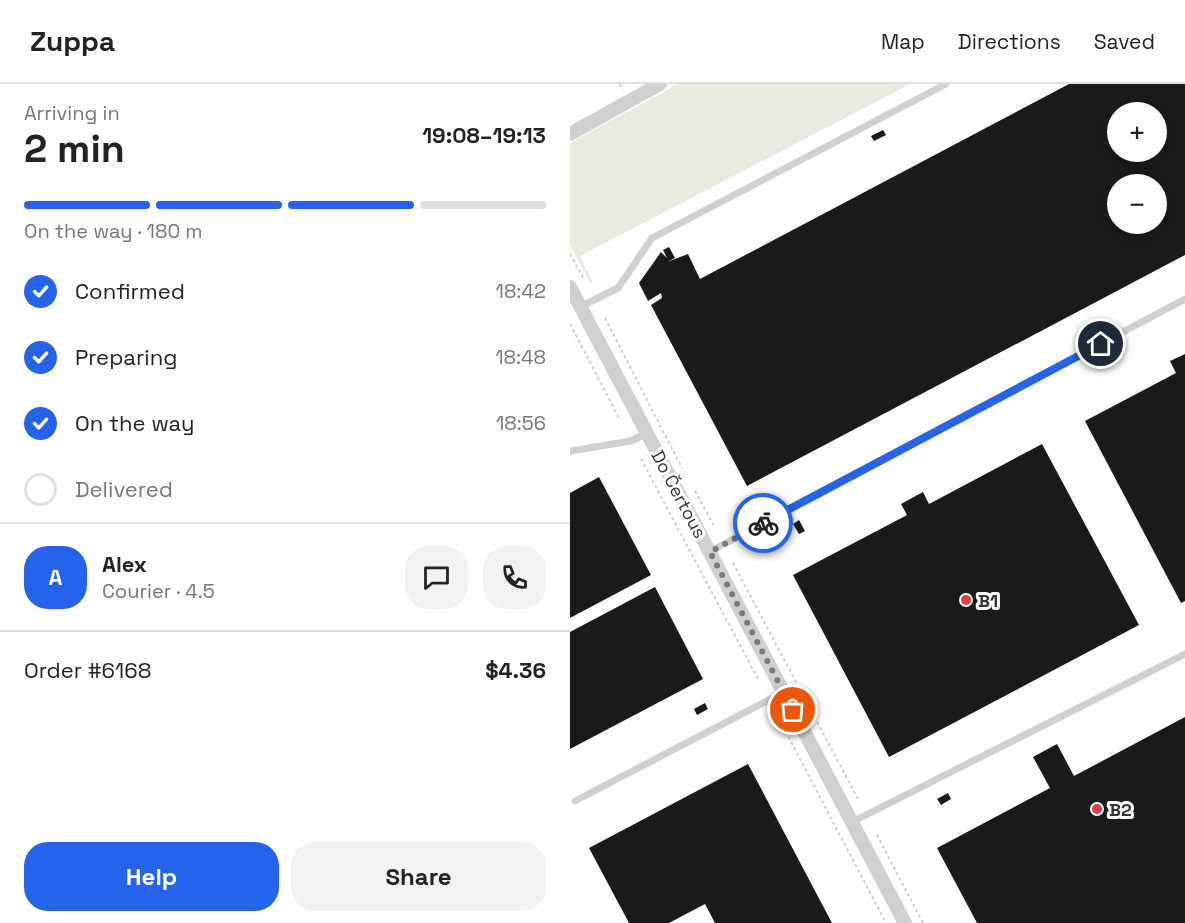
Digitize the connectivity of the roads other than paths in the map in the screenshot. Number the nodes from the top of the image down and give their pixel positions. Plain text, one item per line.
1 (660, 84) edge
2 (946, 84) edge
3 (642, 88) edge
4 (570, 134) edge
5 (570, 287) edge
6 (1185, 299) edge
7 (580, 307) junction
8 (647, 433) junction
9 (570, 451) edge
10 (710, 552) junction
11 (1185, 654) edge
12 (784, 692) junction
13 (575, 801) dead end
14 (852, 822) junction
15 (905, 923) edge

1 - 3 street
2 - 7 lane
3 - 4 street
5 - 7 street, Do Čertous
6 - 10 lane
7 - 8 street, Do Čertous
8 - 9 lane
8 - 10 street, Do Čertous
10 - 12 street, Do Čertous
11 - 14 lane
12 - 13 lane
12 - 14 street, Do Čertous
14 - 15 street, Do Čertous

